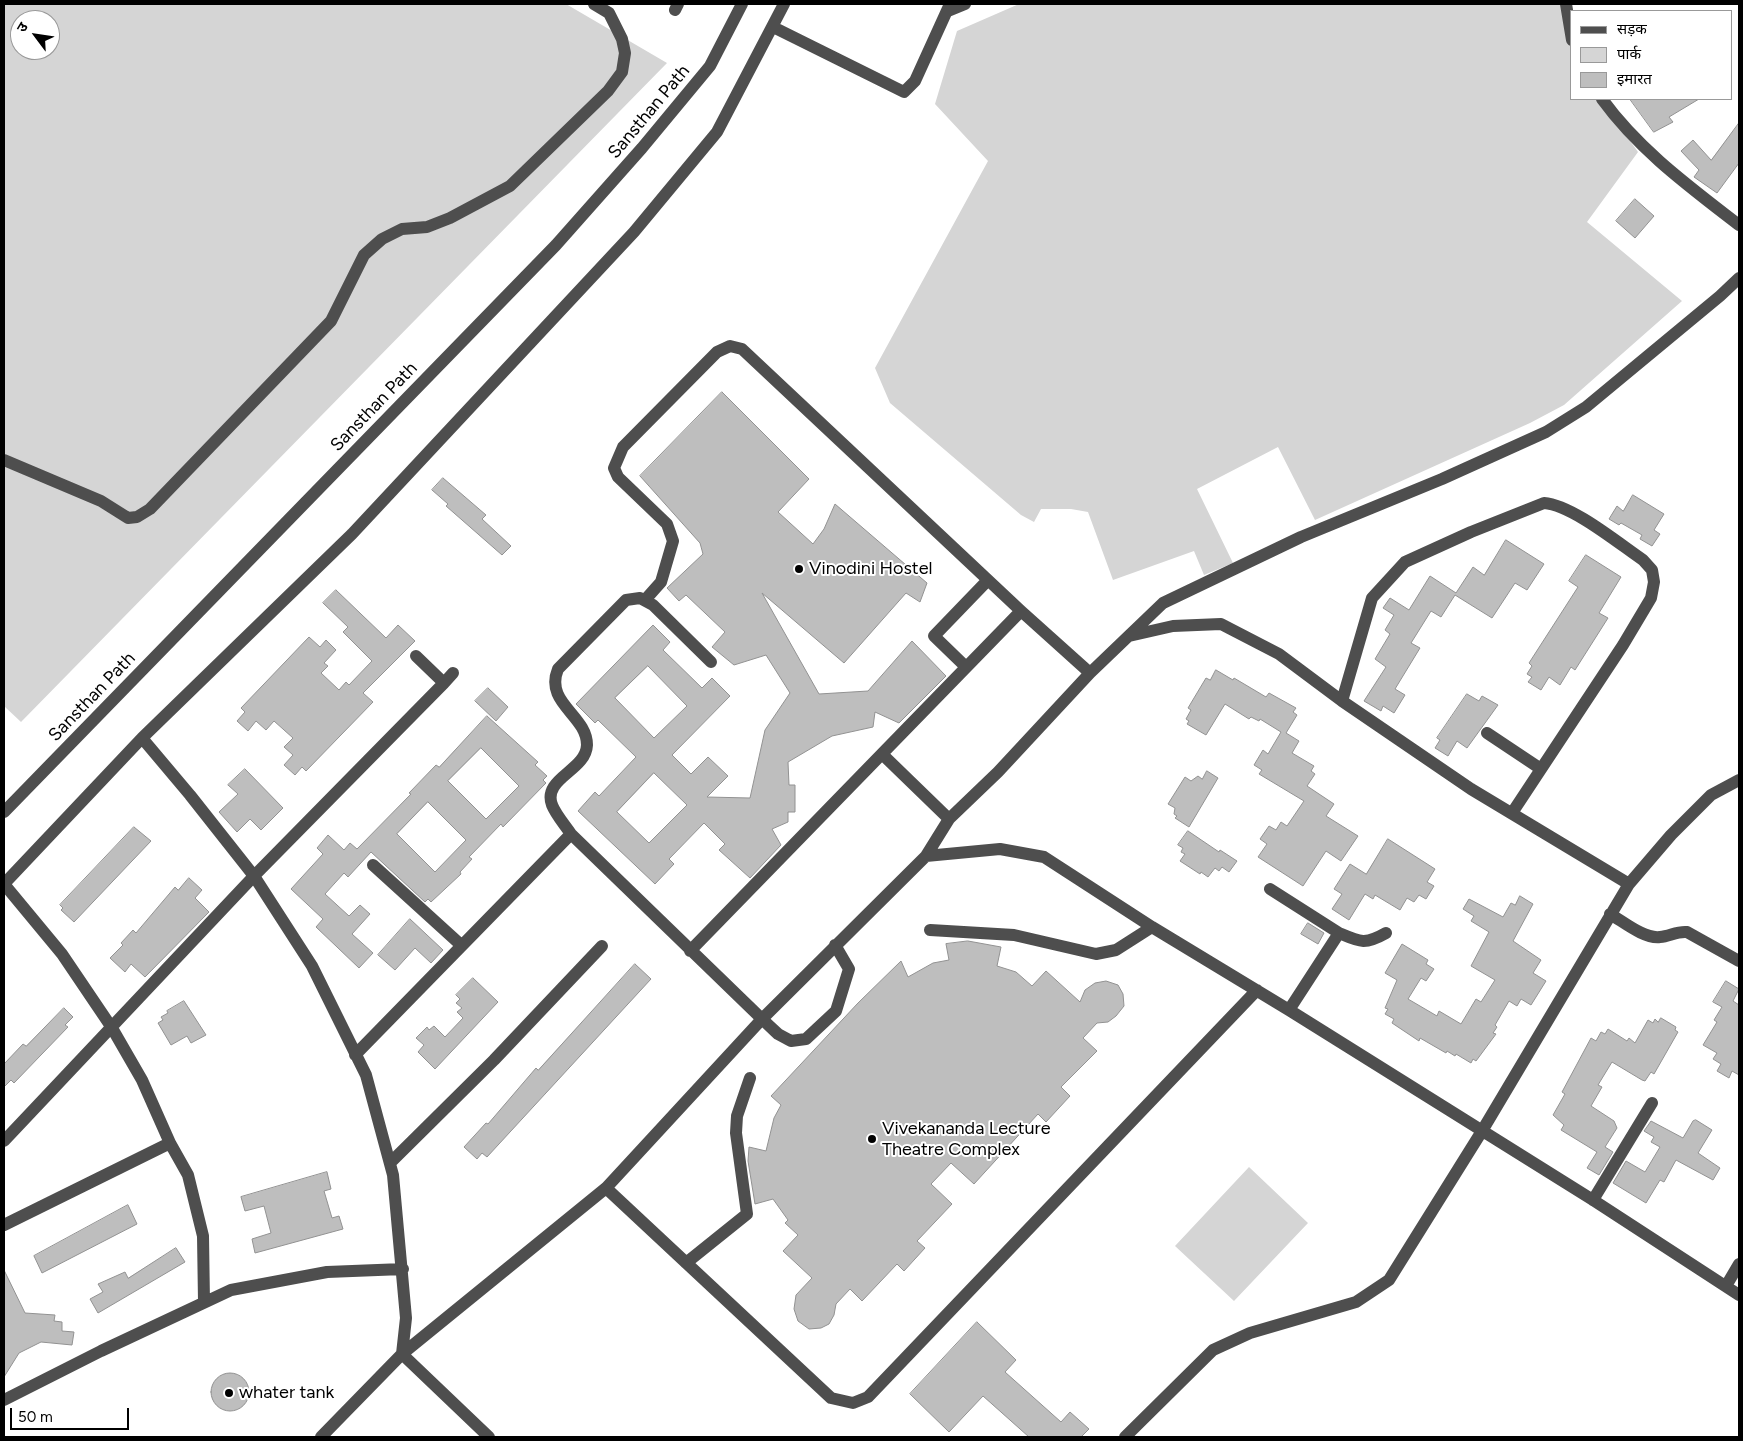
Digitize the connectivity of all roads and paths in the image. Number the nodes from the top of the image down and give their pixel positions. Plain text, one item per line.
1 (594, 4) edge
2 (742, 4) edge
3 (784, 4) edge
4 (965, 4) edge
5 (1566, 4) edge
6 (949, 7) edge
7 (774, 27) junction
8 (1570, 28) edge
9 (1603, 100) edge
10 (1739, 225) edge
11 (1739, 278) edge
12 (4, 460) edge
13 (988, 580) junction
14 (644, 600) junction
15 (1021, 611) junction
16 (1129, 636) junction
17 (416, 656) dead end
18 (711, 662) dead end
19 (966, 667) junction
20 (1090, 673) junction
21 (453, 674) dead end
22 (444, 683) junction
23 (1342, 701) junction
24 (1488, 733) dead end
25 (142, 738) junction
26 (882, 754) junction
27 (1541, 769) junction
28 (1739, 780) edge
29 (4, 812) edge
30 (1512, 813) junction
31 (949, 818) junction
32 (571, 834) junction
33 (926, 856) junction
34 (373, 865) dead end
35 (254, 876) junction
36 (4, 884) edge
37 (1629, 884) junction
38 (1270, 889) dead end
39 (1610, 914) junction
40 (1152, 927) junction
41 (930, 930) dead end
42 (1339, 933) junction
43 (1386, 933) dead end
44 (461, 945) junction
45 (835, 945) junction
46 (602, 946) dead end
47 (690, 951) junction
48 (1739, 961) edge
49 (1257, 990) junction
50 (1290, 1010) junction
51 (762, 1020) junction
52 (112, 1028) junction
53 (355, 1055) junction
54 (750, 1078) dead end
55 (1652, 1103) dead end
56 (1482, 1131) junction
57 (4, 1141) edge
58 (170, 1143) junction
59 (390, 1163) junction
60 (606, 1188) junction
61 (1593, 1200) junction
62 (4, 1225) edge
63 (686, 1263) junction
64 (1739, 1264) edge
65 (403, 1269) junction
66 (1726, 1286) junction
67 (1739, 1295) edge
68 (204, 1302) junction
69 (402, 1354) junction
70 (4, 1400) edge
71 (321, 1437) edge
72 (489, 1437) edge
73 (1124, 1437) edge

1 - 12 street
2 - 29 street, Sansthan Path
3 - 7 street
4 - 6 street
5 - 8 street
6 - 7 street
7 - 25 street
9 - 10 street
11 - 16 street
13 - 14 street
13 - 15 street
13 - 19 street
14 - 18 street
14 - 32 street
15 - 19 street
15 - 20 street
16 - 20 street
16 - 23 street
17 - 22 street
19 - 26 street
20 - 31 street
21 - 22 street
22 - 35 street
23 - 27 street
23 - 30 street
24 - 27 street
25 - 35 street
25 - 36 street
26 - 31 street
26 - 47 street
27 - 30 street
28 - 37 street
30 - 37 street
31 - 33 street
32 - 44 street
32 - 47 street
33 - 40 street
33 - 45 street
34 - 44 street
35 - 52 street
35 - 53 street
36 - 52 street
37 - 39 street
38 - 42 street
39 - 48 street
39 - 56 street
40 - 41 street
40 - 49 street
42 - 43 street
42 - 50 street
44 - 53 street
45 - 51 street
45 - 51 street
46 - 59 street
47 - 51 street
49 - 50 street
49 - 63 street
50 - 56 street
51 - 60 street
52 - 57 street
52 - 58 street
53 - 59 street
54 - 63 street
55 - 61 street
56 - 61 street
56 - 73 street
58 - 62 street
58 - 68 street
59 - 65 street
60 - 63 street
60 - 69 street
61 - 66 street
64 - 66 street
65 - 68 street
65 - 69 street
66 - 67 street
68 - 70 street
69 - 71 street
69 - 72 street

